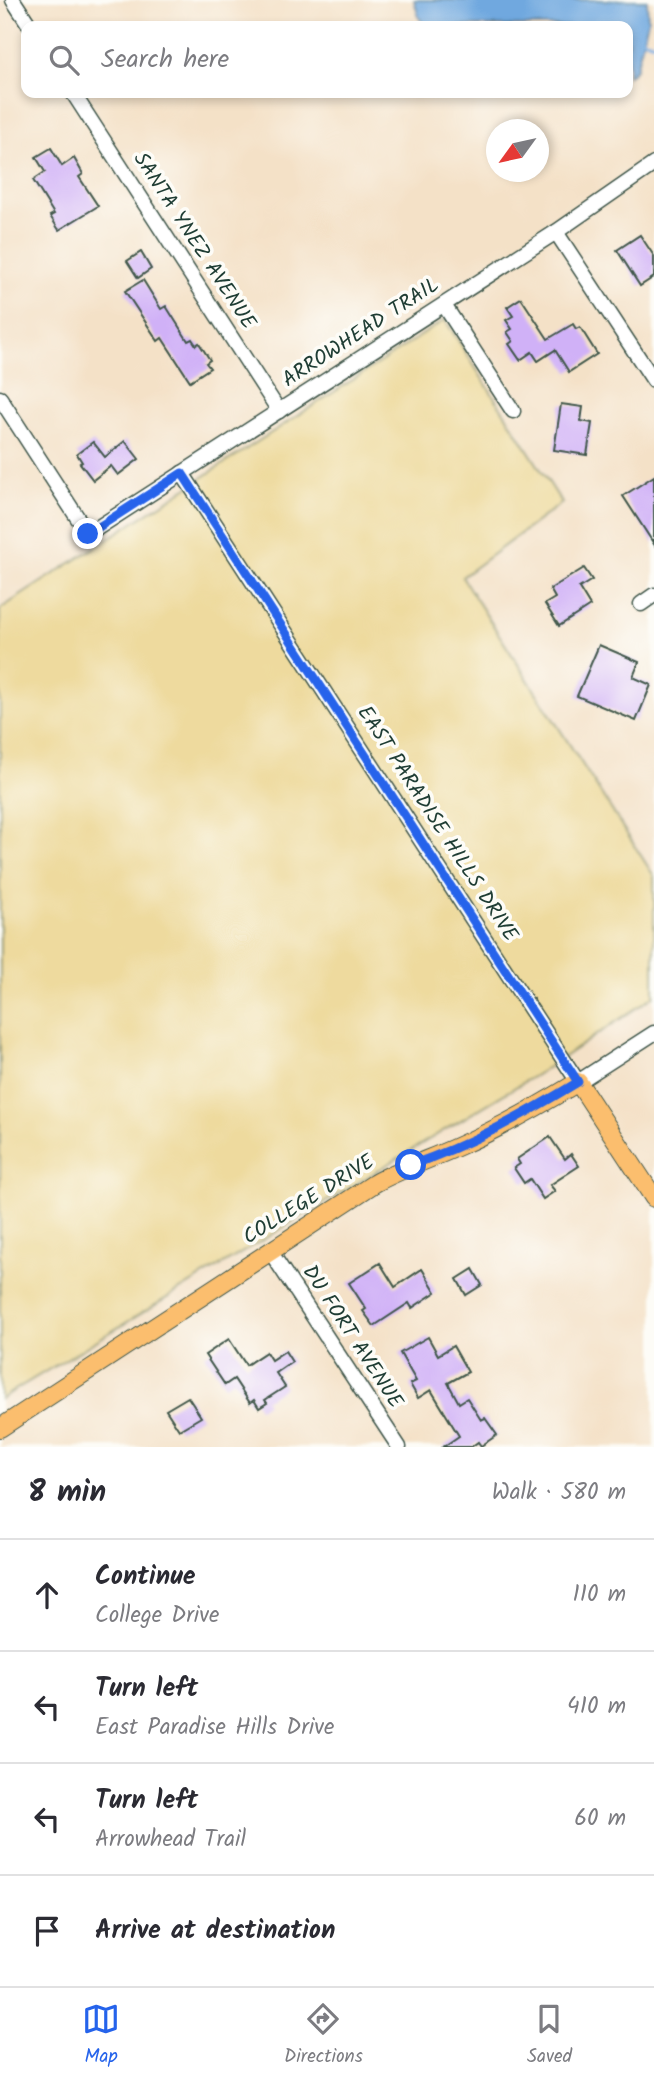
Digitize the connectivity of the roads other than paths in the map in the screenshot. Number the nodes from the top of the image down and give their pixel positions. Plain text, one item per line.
1 (13, 0) edge
2 (27, 21) edge
3 (76, 98) edge
4 (654, 164) edge
5 (556, 232) junction
6 (444, 305) junction
7 (654, 381) edge
8 (0, 398) edge
9 (279, 411) junction
10 (513, 411) dead end
11 (182, 473) junction
12 (654, 595) edge
13 (640, 604) dead end
14 (654, 1033) edge
15 (578, 1082) junction
16 (654, 1198) edge
17 (270, 1251) junction
18 (0, 1428) edge
19 (399, 1447) edge

1 - 2 street
3 - 9 street, SANTA YNEZ AVENUE
4 - 5 street, ARROWHEAD TRAIL
5 - 6 street, ARROWHEAD TRAIL
5 - 7 street
6 - 9 street, ARROWHEAD TRAIL
6 - 10 street
8 - 11 street, ARROWHEAD TRAIL
9 - 11 street, ARROWHEAD TRAIL
11 - 15 street, EAST PARADISE HILLS DRIVE
12 - 13 street
14 - 15 street, COLLEGE DRIVE
15 - 16 main road, EAST PARADISE HILLS DRIVE
15 - 17 main road, COLLEGE DRIVE
17 - 18 main road, COLLEGE DRIVE
17 - 19 street, DU FORT AVENUE

